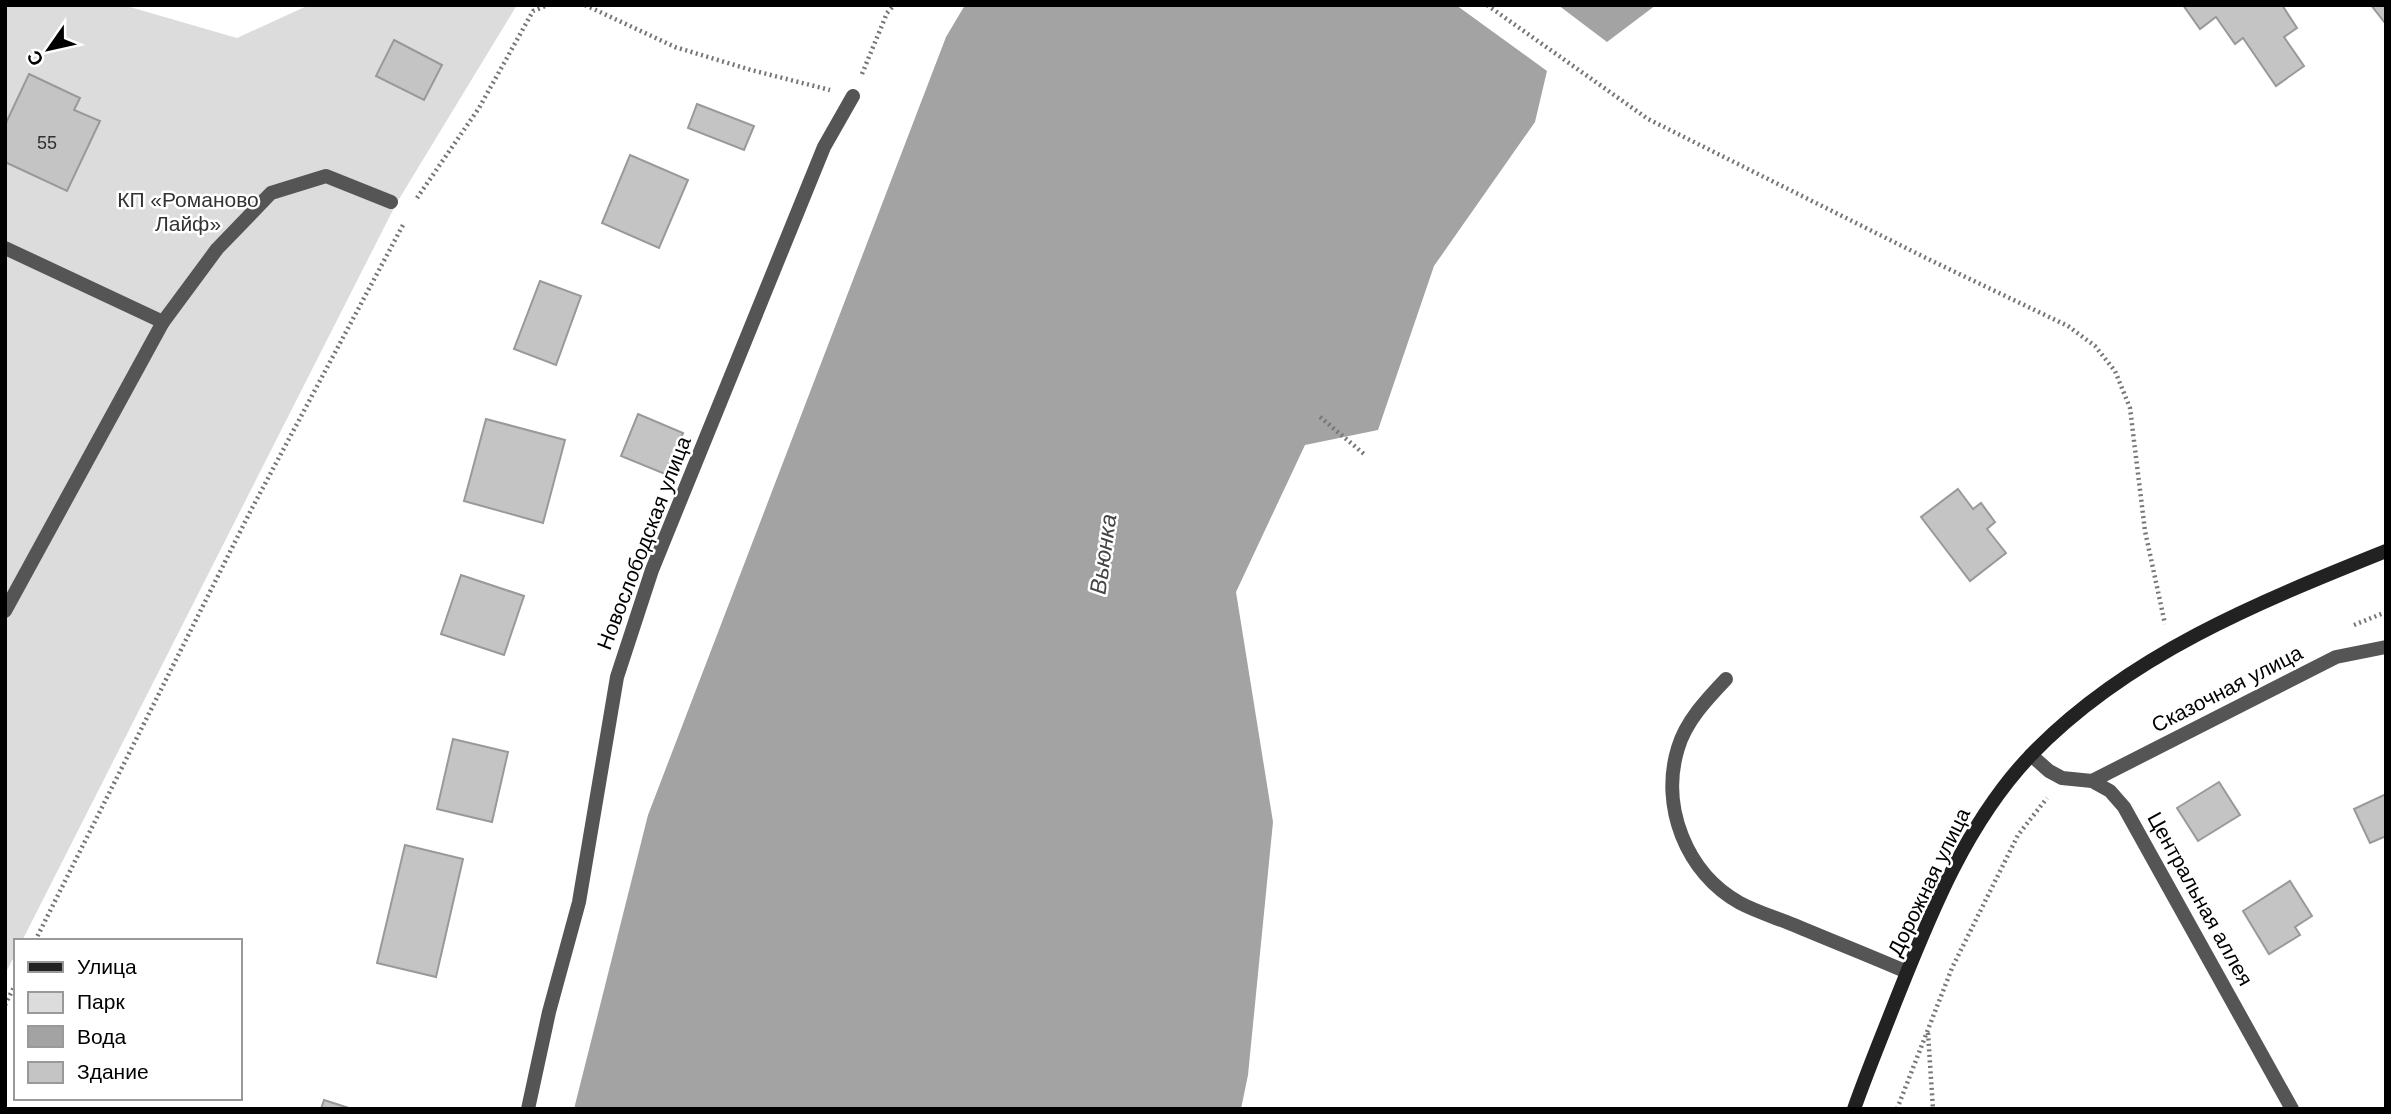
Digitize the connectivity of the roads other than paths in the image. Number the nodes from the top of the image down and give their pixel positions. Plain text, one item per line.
1 (853, 96) road end
2 (391, 202) dead end
3 (5, 248) edge
4 (163, 322) junction
5 (2386, 551) edge
6 (5, 611) edge
7 (2386, 647) edge
8 (1726, 679) dead end
9 (2031, 755) junction
10 (2092, 781) junction
11 (1907, 972) junction
12 (528, 1109) edge
13 (1854, 1109) edge
14 (2292, 1109) edge

1 - 12 street, Новослободская улица
2 - 4 street
3 - 4 street
4 - 6 street
5 - 9 main road, Дорожная улица
7 - 10 street, Сказочная улица
8 - 11 street
9 - 10 street, Центральная аллея
9 - 11 main road, Дорожная улица
10 - 14 street, Центральная аллея
11 - 13 main road, Дорожная улица

